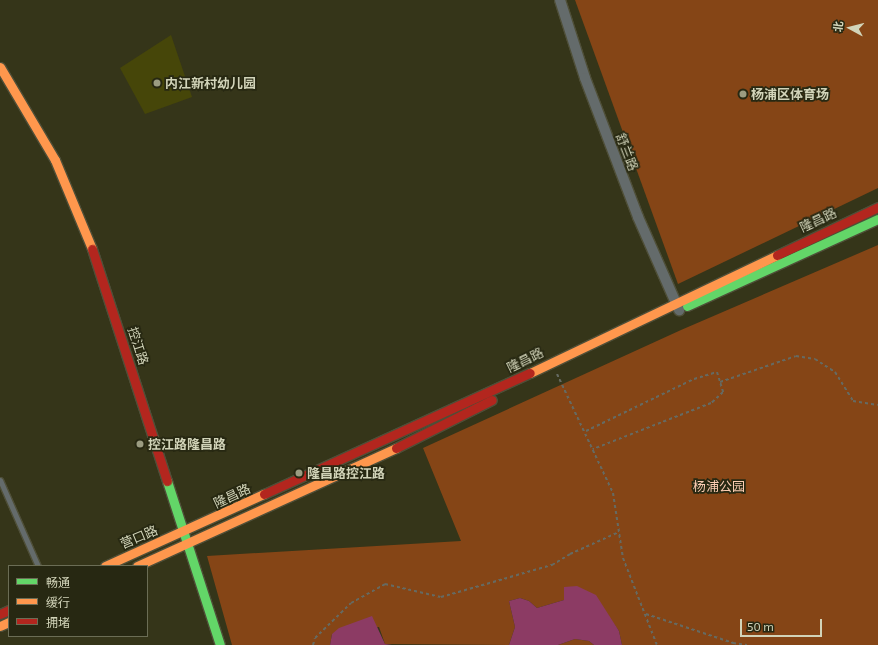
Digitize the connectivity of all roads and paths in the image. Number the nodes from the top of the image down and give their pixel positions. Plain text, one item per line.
1 (560, 0) edge
2 (0, 67) edge
3 (878, 207) edge
4 (878, 219) edge
5 (676, 306) junction
6 (555, 370) junction
7 (720, 382) junction
8 (878, 405) edge
9 (586, 431) junction
10 (593, 449) junction
11 (0, 480) edge
12 (619, 532) junction
13 (182, 533) junction
14 (187, 545) junction
15 (38, 565) edge
16 (107, 565) edge
17 (139, 565) edge
18 (646, 614) junction
19 (747, 644) edge
20 (220, 645) edge
21 (313, 645) edge
22 (656, 645) edge

1 - 5 street, 舒兰路
2 - 13 main road, 控江路
3 - 5 main road, 隆昌路
4 - 5 main road, 隆昌路
5 - 6 main road, 隆昌路
5 - 13 main road, 隆昌路
6 - 9 path
6 - 14 main road, 隆昌路
7 - 8 path
7 - 9 path
7 - 10 path
9 - 10 path
10 - 12 path
11 - 15 lane
12 - 18 path
12 - 21 path
13 - 14 main road, 控江路
13 - 16 main road, 营口路
14 - 17 main road, 营口路
14 - 20 main road, 控江路
18 - 19 path
18 - 22 path

